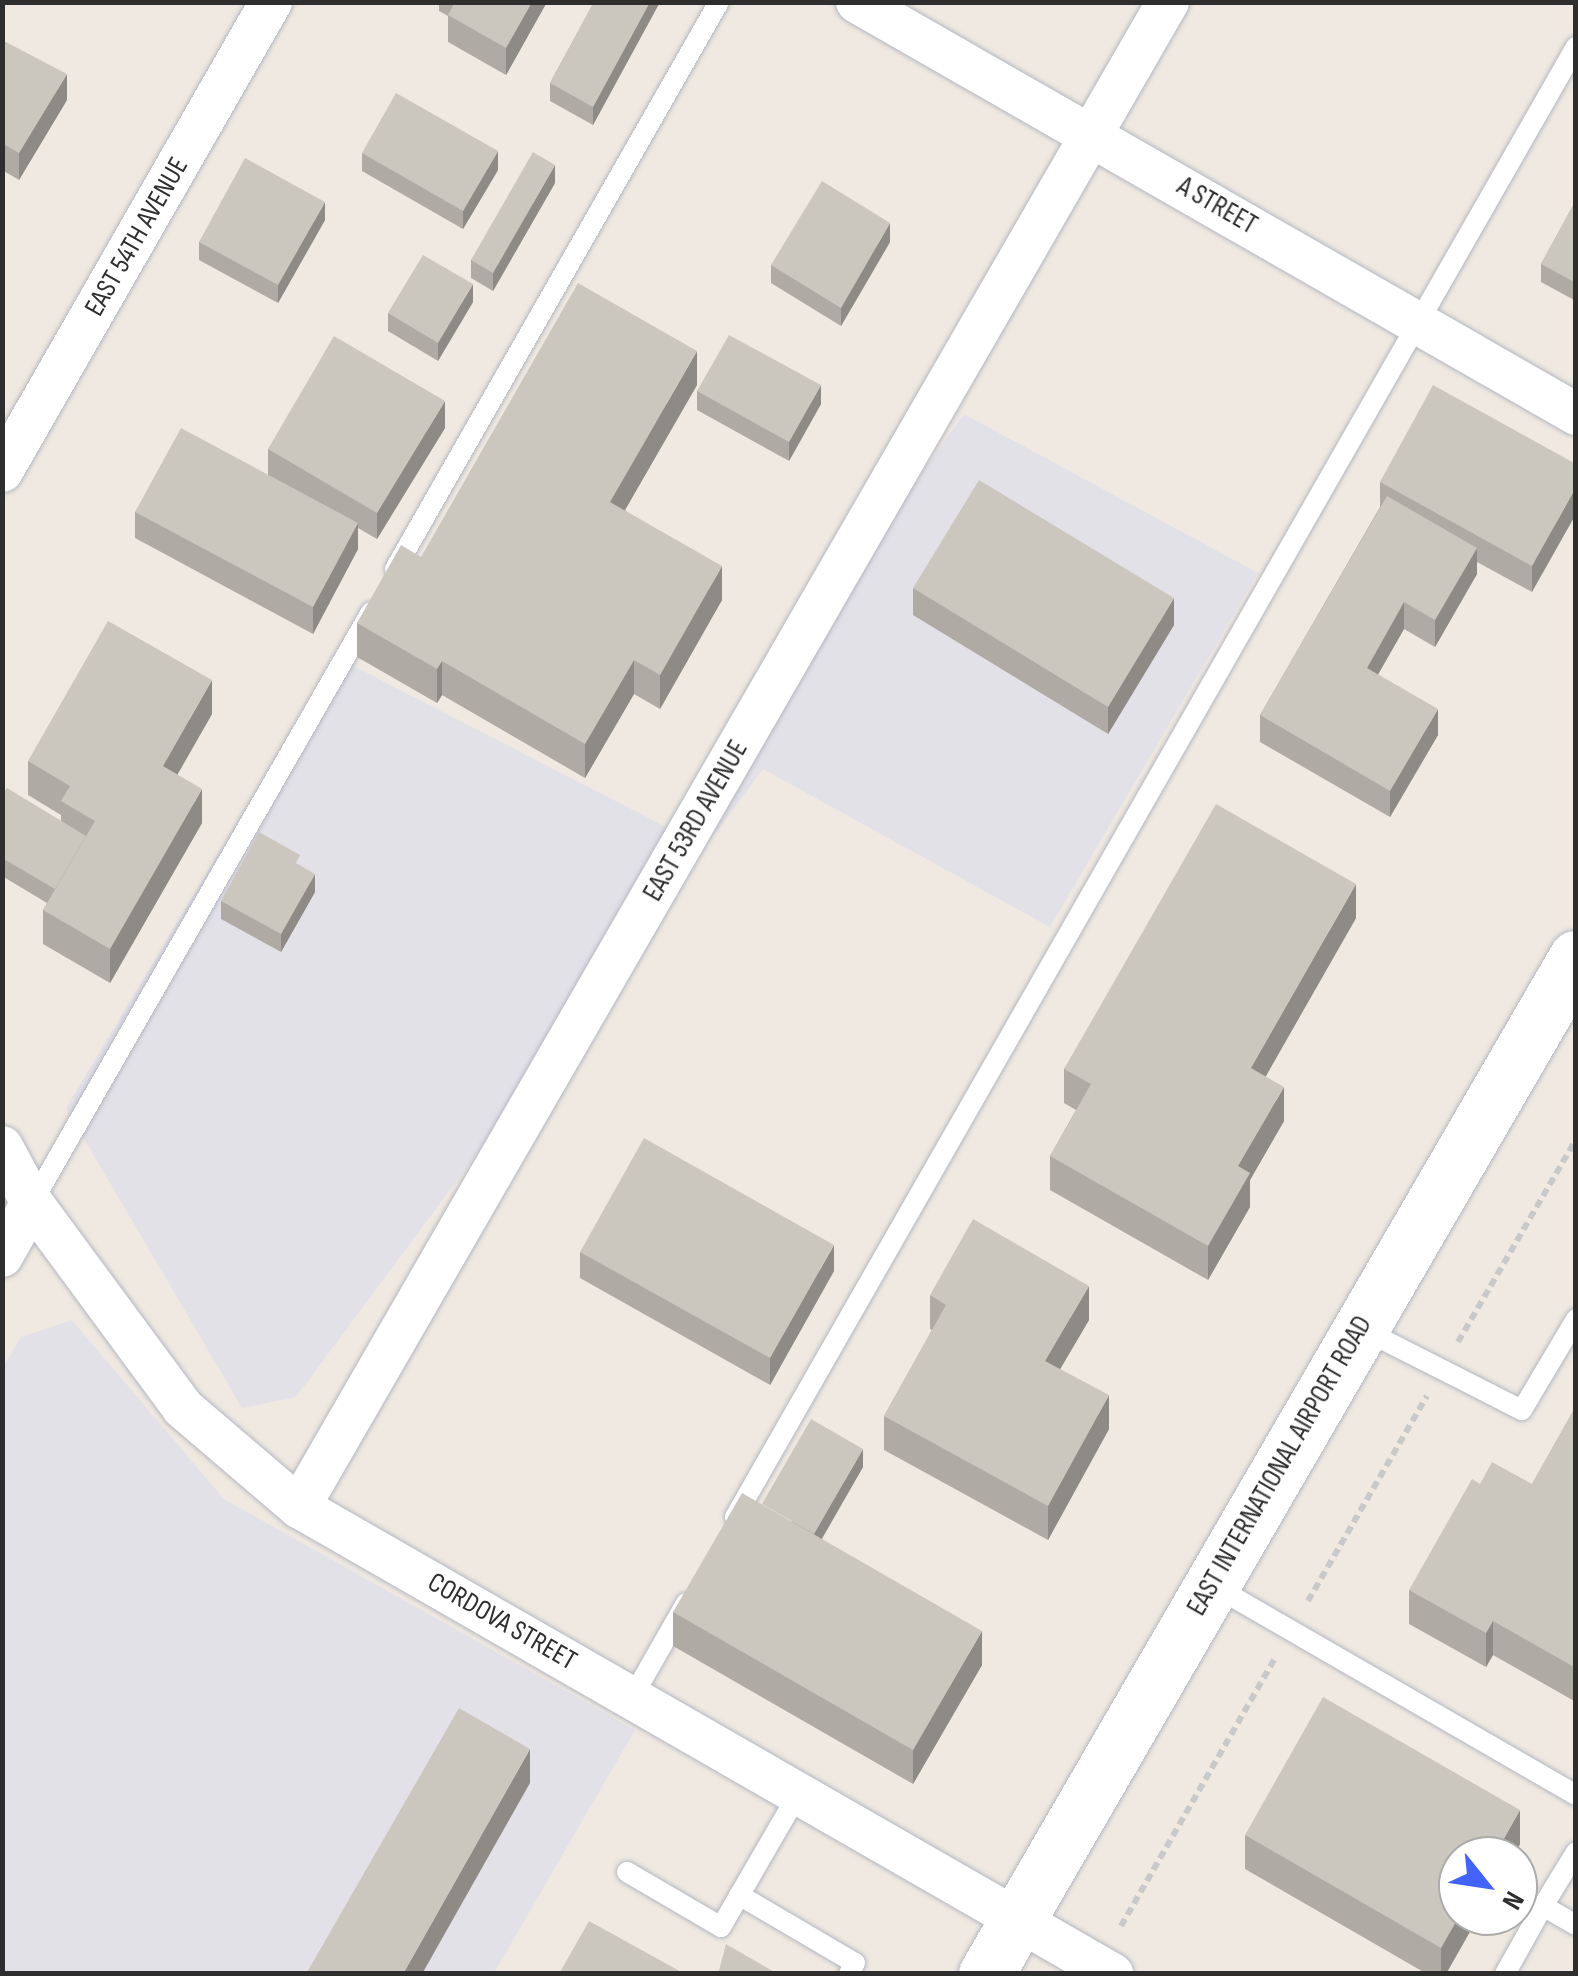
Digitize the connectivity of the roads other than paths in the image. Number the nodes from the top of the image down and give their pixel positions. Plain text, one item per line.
1 (272, 2) edge
2 (719, 2) edge
3 (858, 2) edge
4 (1168, 2) edge
5 (1576, 47) edge
6 (1092, 134) junction
7 (1418, 323) junction
8 (1576, 414) edge
9 (2, 472) edge
10 (1576, 958) edge
11 (2, 1147) edge
12 (32, 1203) junction
13 (2, 1256) edge
14 (1576, 1320) edge
15 (1360, 1328) junction
16 (299, 1508) junction
17 (721, 1542) edge
18 (702, 1576) edge
19 (1211, 1584) junction
20 (633, 1696) junction
21 (798, 1794) junction
22 (1576, 1795) edge
23 (1576, 1852) edge
24 (626, 1872) dead end
25 (739, 1896) junction
26 (1543, 1906) junction
27 (1016, 1918) junction
28 (1576, 1925) edge
29 (1105, 1970) edge
30 (849, 1974) edge
31 (986, 1974) edge
32 (1505, 1974) edge

1 - 9 street, EAST 54TH AVENUE
2 - 12 lane
3 - 6 street, A STREET
4 - 6 street, EAST 53RD AVENUE
5 - 7 lane
6 - 7 street, A STREET
6 - 16 street, EAST 53RD AVENUE
7 - 8 street, A STREET
7 - 17 lane
10 - 15 main road, EAST INTERNATIONAL AIRPORT ROAD
11 - 12 street, CORDOVA STREET
12 - 13 street
12 - 16 street, CORDOVA STREET
14 - 15 lane
15 - 19 main road, EAST INTERNATIONAL AIRPORT ROAD
16 - 20 street, CORDOVA STREET
18 - 20 lane
19 - 22 lane
19 - 27 main road, EAST INTERNATIONAL AIRPORT ROAD
20 - 21 street, CORDOVA STREET
21 - 25 lane
21 - 27 street, CORDOVA STREET
23 - 26 lane
24 - 25 lane
25 - 30 lane
26 - 28 lane
26 - 32 lane
27 - 29 street, CORDOVA STREET
27 - 31 main road, EAST INTERNATIONAL AIRPORT ROAD

